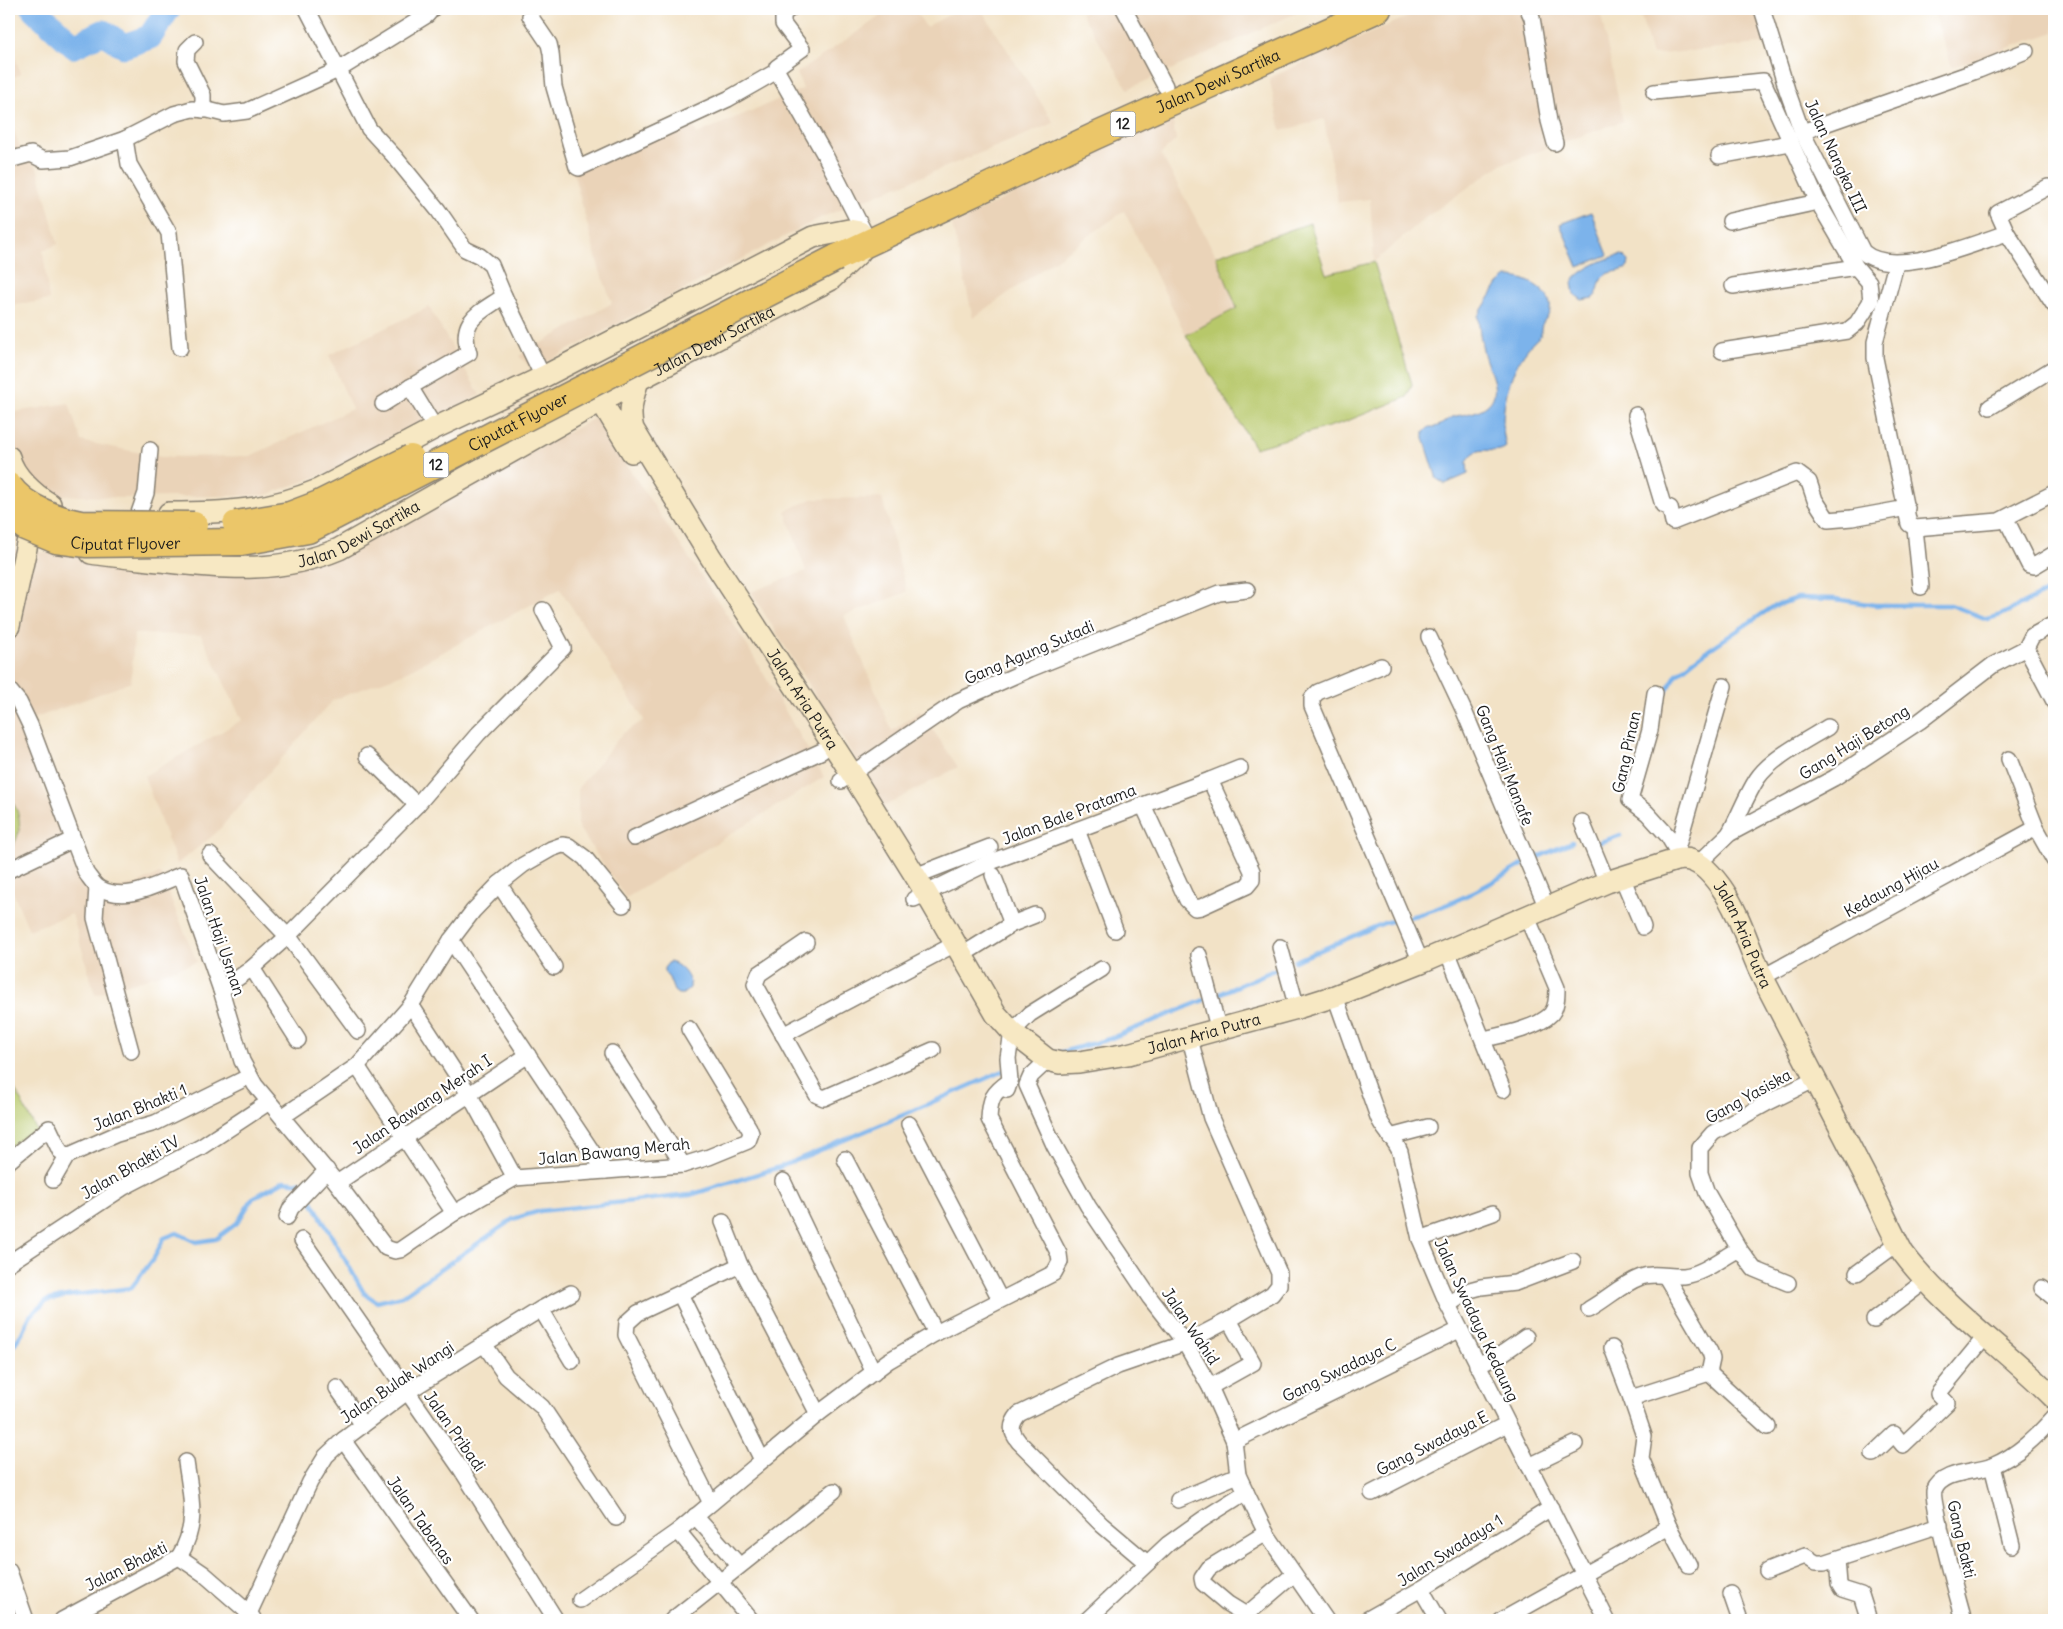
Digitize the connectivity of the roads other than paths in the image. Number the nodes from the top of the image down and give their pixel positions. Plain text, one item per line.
1 (307, 9) edge
2 (432, 9) edge
3 (1124, 9) edge
4 (1333, 9) edge
5 (1378, 9) edge
6 (1528, 9) edge
7 (1762, 9) edge
8 (784, 11) edge
9 (530, 16) dead end
10 (194, 42) dead end
11 (2026, 51) dead end
12 (338, 70) junction
13 (777, 71) junction
14 (1165, 86) junction
15 (1654, 92) dead end
16 (203, 110) junction
17 (1802, 132) junction
18 (125, 139) junction
19 (1555, 143) dead end
20 (1790, 143) junction
21 (1719, 156) dead end
22 (9, 160) edge
23 (2048, 187) dead end
24 (1818, 202) junction
25 (1730, 221) dead end
26 (2007, 233) junction
27 (864, 235) junction
28 (832, 253) junction
29 (1896, 264) junction
30 (1856, 267) junction
31 (1733, 286) dead end
32 (504, 296) junction
33 (2054, 305) edge
34 (180, 348) dead end
35 (1722, 352) dead end
36 (2054, 368) edge
37 (543, 376) junction
38 (638, 380) junction
39 (410, 387) junction
40 (601, 400) junction
41 (382, 404) dead end
42 (1990, 407) dead end
43 (1636, 415) dead end
44 (435, 428) junction
45 (150, 450) dead end
46 (9, 457) edge
47 (20, 489) edge
48 (2054, 493) edge
49 (284, 503) junction
50 (1907, 508) junction
51 (138, 513) junction
52 (223, 513) junction
53 (9, 514) edge
54 (2006, 518) junction
55 (680, 522) junction
56 (9, 527) edge
57 (1915, 528) junction
58 (28, 539) junction
59 (2054, 554) edge
60 (310, 559) junction
61 (224, 568) junction
62 (1921, 587) dead end
63 (1247, 590) dead end
64 (543, 610) dead end
65 (2054, 624) edge
66 (9, 626) edge
67 (1429, 637) dead end
68 (2026, 648) junction
69 (1381, 666) dead end
70 (1724, 686) dead end
71 (9, 690) edge
72 (1656, 693) dead end
73 (2054, 701) edge
74 (1828, 727) dead end
75 (822, 751) junction
76 (367, 756) dead end
77 (2009, 759) dead end
78 (1240, 768) dead end
79 (847, 777) junction
80 (1210, 780) junction
81 (417, 805) junction
82 (1143, 805) junction
83 (1582, 822) dead end
84 (2036, 828) junction
85 (1076, 830) junction
86 (1729, 834) junction
87 (634, 838) dead end
88 (72, 840) junction
89 (990, 847) dead end
90 (210, 855) dead end
91 (1686, 857) junction
92 (2054, 860) edge
93 (9, 870) edge
94 (993, 875) dead end
95 (1615, 880) junction
96 (499, 884) junction
97 (97, 887) junction
98 (918, 889) junction
99 (623, 905) dead end
100 (1547, 908) junction
101 (1036, 915) dead end
102 (1527, 917) junction
103 (1012, 924) junction
104 (1643, 927) dead end
105 (1116, 930) dead end
106 (288, 936) junction
107 (451, 940) junction
108 (806, 942) dead end
109 (1280, 947) dead end
110 (954, 949) junction
111 (1447, 952) junction
112 (1199, 955) dead end
113 (1421, 962) junction
114 (554, 967) dead end
115 (252, 968) junction
116 (1102, 969) dead end
117 (1763, 978) junction
118 (221, 990) junction
119 (1335, 996) junction
120 (411, 1005) junction
121 (1297, 1008) junction
122 (689, 1029) dead end
123 (1218, 1030) junction
124 (358, 1031) dead end
125 (1012, 1032) junction
126 (783, 1035) junction
127 (1190, 1039) junction
128 (1484, 1039) junction
129 (298, 1040) dead end
130 (933, 1050) dead end
131 (131, 1051) dead end
132 (612, 1053) dead end
133 (528, 1055) junction
134 (1043, 1057) junction
135 (357, 1066) junction
136 (250, 1076) junction
137 (1816, 1079) junction
138 (1503, 1090) dead end
139 (469, 1094) junction
140 (269, 1102) junction
141 (282, 1117) junction
142 (909, 1124) dead end
143 (1428, 1127) dead end
144 (1390, 1137) junction
145 (404, 1138) junction
146 (67, 1156) junction
147 (845, 1159) dead end
148 (9, 1161) edge
149 (683, 1165) junction
150 (327, 1170) junction
151 (605, 1171) junction
152 (515, 1178) junction
153 (53, 1180) dead end
154 (782, 1181) dead end
155 (337, 1183) junction
156 (454, 1213) junction
157 (1493, 1213) dead end
158 (287, 1218) dead end
159 (723, 1222) dead end
160 (1420, 1239) junction
161 (302, 1240) dead end
162 (1739, 1249) junction
163 (400, 1250) joint
164 (1573, 1261) dead end
165 (9, 1263) edge
166 (740, 1264) junction
167 (1912, 1264) junction
168 (1857, 1274) dead end
169 (1666, 1277) junction
170 (1788, 1284) dead end
171 (2042, 1288) dead end
172 (570, 1293) dead end
173 (680, 1294) junction
174 (2054, 1298) edge
175 (1000, 1299) junction
176 (1448, 1306) junction
177 (541, 1309) junction
178 (1589, 1309) dead end
179 (1229, 1320) junction
180 (1874, 1320) dead end
181 (1459, 1330) junction
182 (936, 1333) junction
183 (1526, 1337) dead end
184 (1985, 1337) junction
185 (1185, 1342) junction
186 (484, 1344) junction
187 (1612, 1348) dead end
188 (572, 1362) dead end
189 (1477, 1366) junction
190 (874, 1373) junction
191 (1709, 1373) junction
192 (1210, 1387) junction
193 (337, 1388) dead end
194 (2052, 1391) edge
195 (407, 1392) junction
196 (1632, 1398) junction
197 (818, 1414) junction
198 (2054, 1417) edge
199 (363, 1424) junction
200 (1507, 1424) junction
201 (1768, 1427) dead end
202 (343, 1440) junction
203 (1234, 1441) junction
204 (1575, 1444) dead end
205 (1873, 1454) dead end
206 (762, 1460) junction
207 (186, 1462) dead end
208 (1529, 1466) junction
209 (1992, 1466) junction
210 (1238, 1475) junction
211 (834, 1491) dead end
212 (1246, 1492) junction
213 (1372, 1493) dead end
214 (1178, 1500) dead end
215 (711, 1503) junction
216 (1551, 1508) junction
217 (695, 1516) junction
218 (616, 1518) dead end
219 (1940, 1525) junction
220 (1669, 1527) junction
221 (678, 1531) junction
222 (1266, 1533) junction
223 (2012, 1545) dead end
224 (180, 1557) junction
225 (1837, 1559) junction
226 (1147, 1563) junction
227 (739, 1565) junction
228 (1689, 1565) dead end
229 (9, 1571) edge
230 (1767, 1571) dead end
231 (1294, 1574) junction
232 (1584, 1574) junction
233 (720, 1582) junction
234 (1421, 1589) junction
235 (1731, 1594) dead end
236 (580, 1600) dead end
237 (250, 1618) edge
238 (26, 1620) edge
239 (62, 1620) edge
240 (471, 1620) edge
241 (556, 1620) edge
242 (672, 1620) edge
243 (752, 1620) edge
244 (1087, 1620) edge
245 (1326, 1620) edge
246 (1366, 1620) edge
247 (1439, 1620) edge
248 (1502, 1620) edge
249 (1607, 1620) edge
250 (1740, 1620) edge
251 (1869, 1620) edge
252 (1964, 1620) edge

1 - 12 street
2 - 12 street
3 - 14 street
4 - 14 highway, Jalan Dewi Sartika / 12
5 - 27 highway, Jalan Dewi Sartika / 12
6 - 19 street
7 - 17 street, Jalan Nangka III
8 - 13 street
9 - 13 street
10 - 16 street
11 - 17 street
12 - 16 street
12 - 32 street
13 - 27 street
14 - 27 highway, Jalan Dewi Sartika / 12
15 - 20 street
16 - 18 street
17 - 29 street, Jalan Nangka III
18 - 22 street
18 - 34 street
20 - 21 street
20 - 24 street
23 - 26 street
24 - 25 street
24 - 30 street
26 - 29 street, Jalan Nangka III
26 - 33 street
27 - 28 highway, Ciputat Flyover / 12
27 - 37 main road, Jalan Dewi Sartika
27 - 38 main road, Jalan Dewi Sartika
28 - 47 highway, Ciputat Flyover / 12, bridge
28 - 53 highway, Ciputat Flyover / 12, bridge
29 - 50 street
30 - 31 street
30 - 35 street
32 - 37 street
32 - 39 street
36 - 42 street
37 - 44 main road, Jalan Dewi Sartika
38 - 40 main road, Jalan Dewi Sartika
38 - 55 main road, Jalan Aria Putra
39 - 41 street
39 - 44 street
40 - 55 main road, Jalan Aria Putra
40 - 60 main road, Jalan Dewi Sartika
43 - 50 street
44 - 49 main road, Jalan Dewi Sartika
45 - 51 street
46 - 47 main road
47 - 51 main road, Jalan Dewi Sartika
48 - 54 street
49 - 52 main road, Jalan Dewi Sartika
49 - 60 main road
50 - 57 street
51 - 52 main road, Jalan Dewi Sartika
52 - 61 main road
54 - 57 street
54 - 59 street
55 - 75 main road, Jalan Aria Putra
55 - 79 main road, Jalan Aria Putra
56 - 58 main road, Jalan Dewi Sartika
57 - 62 street
58 - 61 main road, Jalan Dewi Sartika
58 - 66 main road
60 - 61 main road, Jalan Dewi Sartika
63 - 79 street, Gang Agung Sutadi
64 - 81 street
65 - 68 street
67 - 100 street, Gang Haji Manafe
68 - 73 street
68 - 86 street, Gang Haji Betong
69 - 113 street
70 - 91 street
71 - 88 street
72 - 91 street, Gang Pinan
74 - 86 street
75 - 79 main road, Jalan Aria Putra
75 - 87 street
76 - 81 street
77 - 84 street
78 - 80 street, Jalan Bale Pratama
79 - 98 main road, Jalan Aria Putra
80 - 82 street, Jalan Bale Pratama
80 - 82 street
81 - 106 street
82 - 85 street, Jalan Bale Pratama
83 - 95 street
84 - 92 street
84 - 117 street, Kedaung Hijau
85 - 98 street, Jalan Bale Pratama
85 - 105 street
86 - 91 street, Gang Haji Betong
88 - 93 street
88 - 97 street
89 - 98 street
90 - 106 street
91 - 95 main road, Jalan Aria Putra
91 - 117 main road, Jalan Aria Putra
94 - 103 street
95 - 100 main road, Jalan Aria Putra
95 - 104 street
96 - 99 street
96 - 107 street
96 - 114 street
97 - 118 street, Jalan Haji Usman
97 - 131 street
98 - 110 main road, Jalan Aria Putra
100 - 102 main road, Jalan Aria Putra
101 - 103 street
102 - 111 main road, Jalan Aria Putra
102 - 128 street
103 - 110 street
106 - 115 street
106 - 124 street
107 - 120 street
107 - 133 street
108 - 126 street
109 - 121 street
110 - 125 main road, Jalan Aria Putra
110 - 126 street
111 - 113 main road, Jalan Aria Putra
111 - 128 street
112 - 123 street
113 - 119 main road, Jalan Aria Putra
115 - 118 street
115 - 129 street
116 - 125 street
117 - 137 main road, Jalan Aria Putra
118 - 136 street, Jalan Haji Usman
119 - 121 main road, Jalan Aria Putra
119 - 144 street, Jalan Swadaya Kedaung
120 - 135 street
120 - 139 street
121 - 123 main road, Jalan Aria Putra
122 - 149 street, Jalan Bawang Merah
123 - 127 main road, Jalan Aria Putra
125 - 134 main road, Jalan Aria Putra
125 - 175 street
126 - 130 street
127 - 134 main road, Jalan Aria Putra
127 - 179 street
128 - 138 street
132 - 149 street
133 - 139 street, Jalan Bawang Merah I
133 - 151 street
134 - 185 street, Jalan Wahid
135 - 141 street
135 - 145 street
136 - 140 street, Jalan Haji Usman
136 - 146 street, Jalan Bhakti 1
137 - 162 street, Gang Yasiska
137 - 167 main road, Jalan Aria Putra
139 - 145 street, Jalan Bawang Merah I
139 - 152 street
140 - 141 street, Jalan Haji Usman
140 - 165 street, Jalan Bhakti IV
141 - 150 street, Jalan Haji Usman
142 - 175 street
143 - 144 street
144 - 160 street, Jalan Swadaya Kedaung
145 - 155 street, Jalan Bawang Merah I
145 - 156 street
146 - 148 street
146 - 153 street
147 - 182 street
149 - 151 street, Jalan Bawang Merah
150 - 155 street, Jalan Haji Usman
150 - 158 street
151 - 152 street, Jalan Bawang Merah
152 - 156 street, Jalan Bawang Merah
154 - 190 street
155 - 163 street, Jalan Haji Usman
156 - 163 street, Jalan Bawang Merah
157 - 160 street
159 - 166 street
160 - 176 street, Jalan Swadaya Kedaung
161 - 195 street, Jalan Pribadi
162 - 169 street
162 - 170 street
164 - 176 street
166 - 173 street
166 - 197 street
167 - 168 street
167 - 180 street
167 - 184 main road
169 - 178 street
169 - 191 street
171 - 174 street
172 - 177 street, Jalan Bulak Wangi
173 - 206 street
173 - 215 street
175 - 182 street
176 - 181 street, Jalan Swadaya Kedaung
177 - 186 street, Jalan Bulak Wangi
177 - 188 street
179 - 185 street
179 - 192 street
181 - 189 street, Jalan Swadaya Kedaung
181 - 203 street, Gang Swadaya C
182 - 190 street
183 - 189 street
184 - 194 main road
184 - 205 street
185 - 192 street, Jalan Wahid
185 - 226 street
186 - 195 street, Jalan Bulak Wangi
186 - 218 street
187 - 196 street
189 - 200 street, Jalan Swadaya Kedaung
190 - 197 street
191 - 196 street
191 - 201 street
192 - 203 street, Jalan Wahid
193 - 199 street
195 - 199 street, Jalan Bulak Wangi
195 - 241 street, Jalan Pribadi
196 - 220 street
197 - 206 street
198 - 209 street, Gang Bakti
199 - 202 street, Jalan Bulak Wangi
200 - 208 street, Jalan Swadaya Kedaung
200 - 213 street, Gang Swadaya E
202 - 237 street, Jalan Bulak Wangi
202 - 240 street, Jalan Tabanas
203 - 210 street, Jalan Wahid
204 - 208 street
206 - 215 street
207 - 224 street
208 - 216 street, Jalan Swadaya Kedaung
209 - 219 street, Gang Bakti
209 - 223 street
210 - 212 street, Jalan Wahid
210 - 214 street
211 - 227 street
212 - 222 street, Jalan Wahid
212 - 226 street
215 - 217 street
216 - 232 street, Jalan Swadaya Kedaung
216 - 234 street, Jalan Swadaya 1
217 - 221 street
217 - 227 street
219 - 225 street
219 - 252 street, Gang Bakti
220 - 228 street
220 - 232 street
221 - 233 street
221 - 236 street
222 - 231 street, Jalan Wahid
222 - 231 street
224 - 237 street, Jalan Bhakti
224 - 239 street, Jalan Bhakti
225 - 230 street
225 - 251 street
226 - 244 street
227 - 233 street
229 - 238 street
231 - 245 street, Jalan Wahid
232 - 248 street
232 - 249 street, Jalan Swadaya Kedaung
233 - 242 street
233 - 243 street
234 - 246 street, Jalan Swadaya 1
234 - 247 street
235 - 250 street

